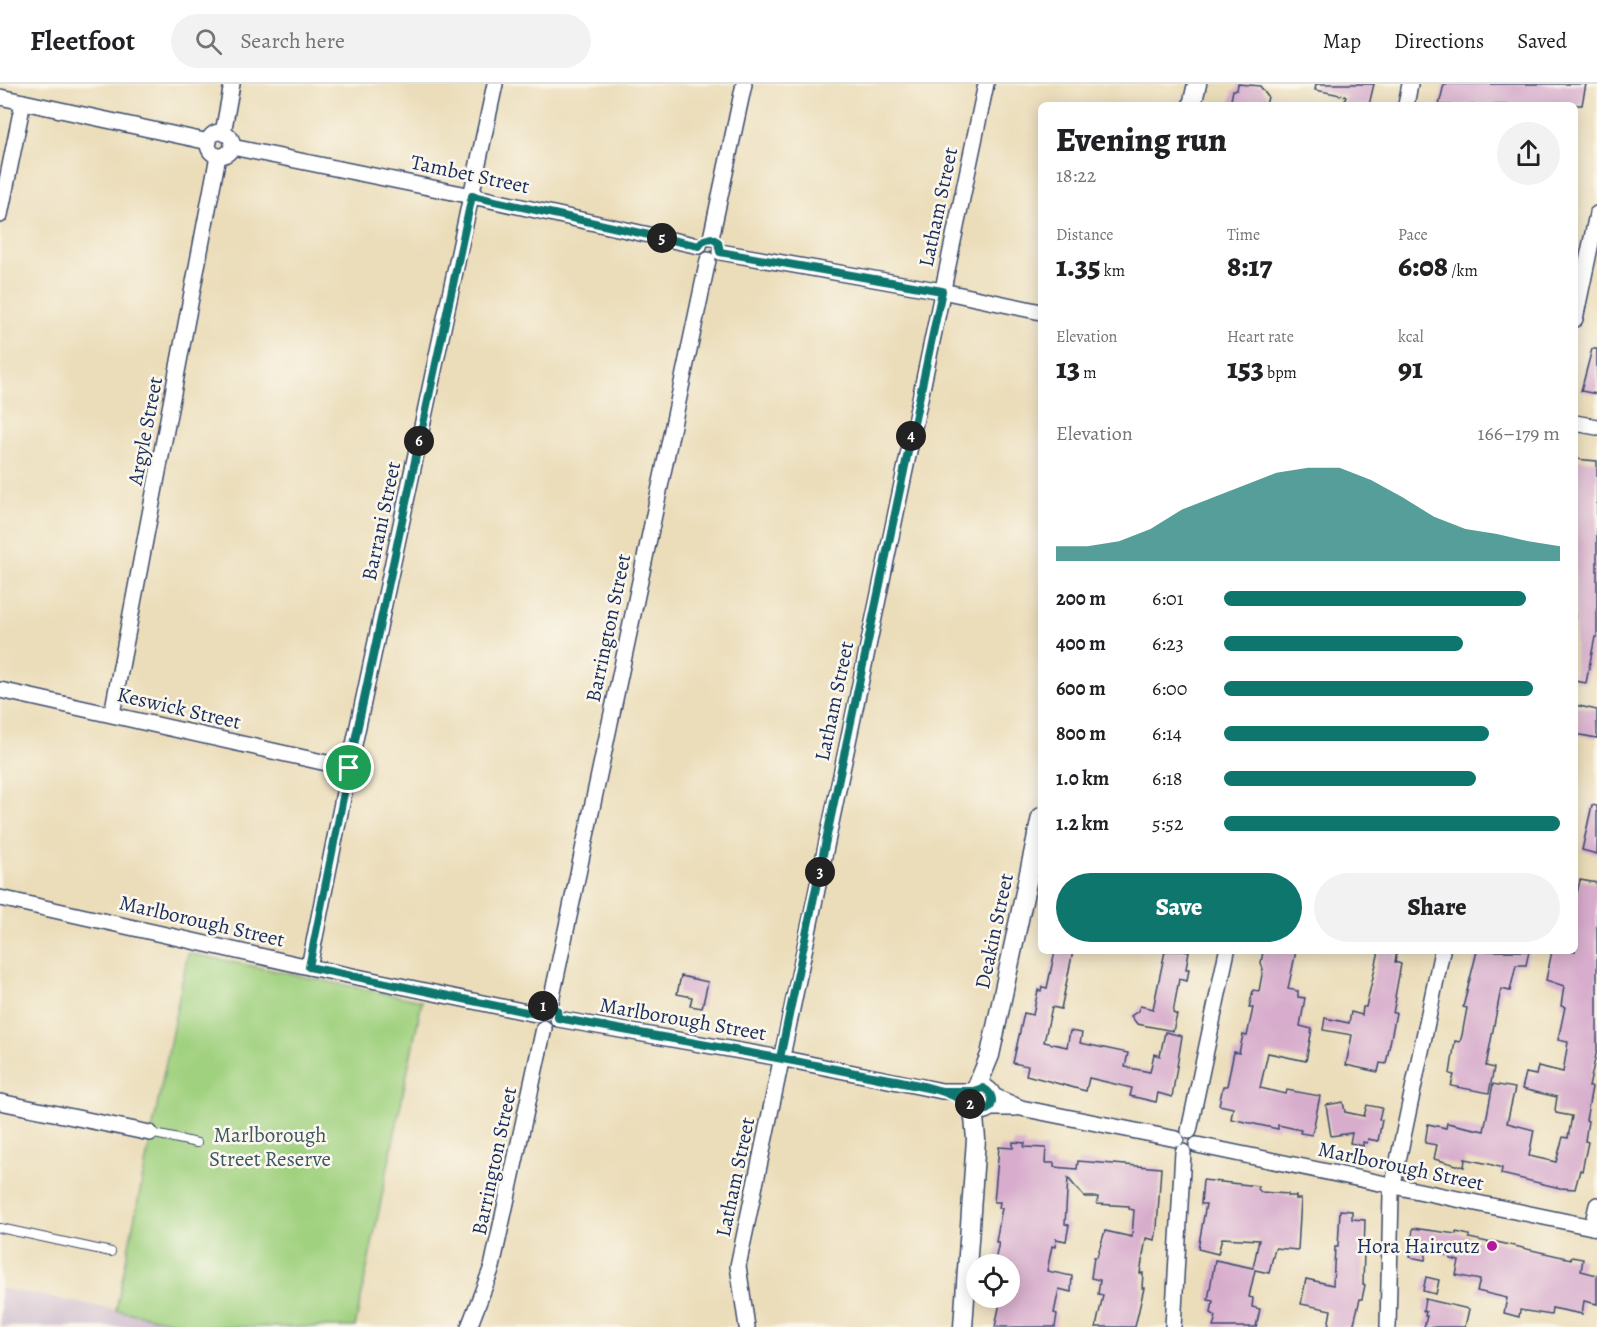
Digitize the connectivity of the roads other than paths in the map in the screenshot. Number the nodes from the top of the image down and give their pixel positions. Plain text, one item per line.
1 (232, 84) edge
2 (495, 84) edge
3 (744, 84) edge
4 (986, 84) edge
5 (1197, 84) edge
6 (1410, 84) edge
7 (0, 97) edge
8 (23, 102) junction
9 (1193, 102) edge
10 (1407, 102) edge
11 (223, 133) junction
12 (209, 142) junction
13 (232, 147) junction
14 (218, 156) junction
15 (472, 196) junction
16 (1597, 214) edge
17 (0, 215) edge
18 (705, 242) junction
19 (714, 256) junction
20 (942, 291) junction
21 (1578, 305) edge
22 (1038, 311) edge
23 (1578, 424) edge
24 (1597, 427) edge
25 (0, 690) edge
26 (112, 714) junction
27 (349, 768) junction
28 (1038, 831) edge
29 (0, 898) edge
30 (1226, 954) edge
31 (1441, 954) edge
32 (309, 967) junction
33 (554, 1012) junction
34 (536, 1014) junction
35 (544, 1028) junction
36 (780, 1058) junction
37 (981, 1099) junction
38 (0, 1102) edge
39 (150, 1132) joint
40 (1186, 1142) junction
41 (197, 1143) dead end
42 (1393, 1185) junction
43 (1597, 1205) edge
44 (1595, 1227) edge
45 (0, 1228) edge
46 (111, 1252) dead end
47 (470, 1327) edge
48 (747, 1327) edge
49 (963, 1327) edge
50 (1173, 1327) edge
51 (1388, 1327) edge

1 - 11 street
2 - 15 street, Barrani Street
3 - 18 street
4 - 20 street, Latham Street
5 - 9 street
6 - 10 street
7 - 8 street
8 - 12 street
8 - 17 street
11 - 12 street
11 - 13 street
12 - 14 street
13 - 14 street
13 - 15 street, Tambet Street
14 - 26 street, Argyle Street
15 - 18 street, Tambet Street
15 - 27 street, Barrani Street
16 - 21 street
18 - 19 street
19 - 20 street
19 - 33 street, Barrington Street
20 - 22 street
20 - 36 street, Latham Street
23 - 24 street
25 - 26 street, Keswick Street
26 - 27 street, Keswick Street
27 - 32 street, Barrani Street
28 - 37 street, Deakin Street
29 - 32 street, Marlborough Street
30 - 40 street
31 - 42 street
32 - 34 street, Marlborough Street
33 - 34 street
33 - 35 street
33 - 36 street, Marlborough Street
34 - 35 street
35 - 47 street, Barrington Street
36 - 37 street, Marlborough Street
36 - 48 street, Latham Street
37 - 40 street, Marlborough Street
37 - 49 street, Deakin Street
38 - 39 street
39 - 41 lane
40 - 42 street, Marlborough Street
40 - 50 street
42 - 44 street, Marlborough Street
42 - 51 street
43 - 44 street
45 - 46 lane

